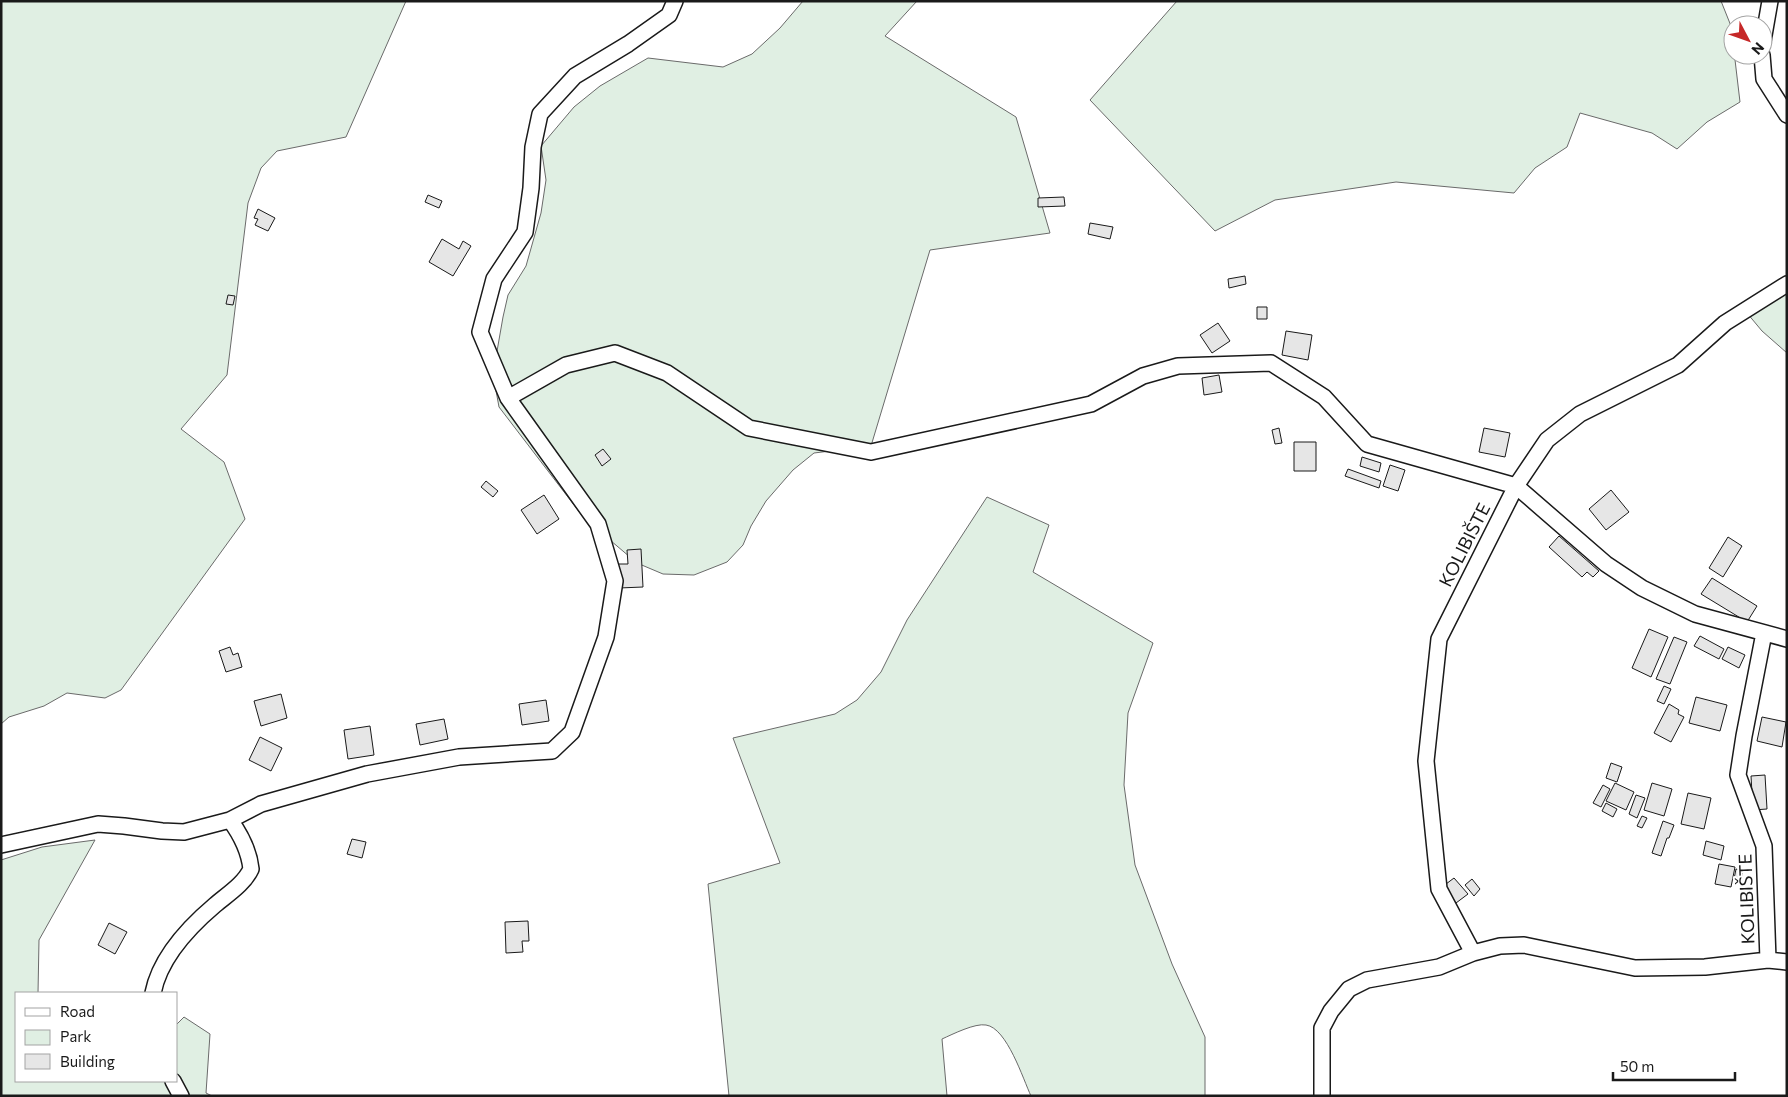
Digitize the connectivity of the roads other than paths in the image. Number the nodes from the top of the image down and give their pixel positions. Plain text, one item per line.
1 (675, 1) edge
2 (1770, 1) edge
3 (1768, 15) edge
4 (1763, 65) edge
5 (1787, 115) edge
6 (1787, 284) edge
7 (508, 398) junction
8 (1516, 486) junction
9 (1764, 633) junction
10 (1787, 639) edge
11 (230, 820) junction
12 (1, 846) edge
13 (1473, 953) junction
14 (1768, 960) junction
15 (1787, 962) edge
16 (154, 992) edge
17 (174, 1082) edge
18 (182, 1096) edge
19 (1322, 1096) edge

1 - 7 street
2 - 3 street
4 - 5 street
6 - 8 street, KOLIBIŠTE
7 - 8 street
7 - 11 street
8 - 9 street
8 - 13 street, KOLIBIŠTE
9 - 10 street
9 - 14 street, KOLIBIŠTE
11 - 12 street
11 - 16 street
13 - 14 street
13 - 19 street
14 - 15 street
17 - 18 street

